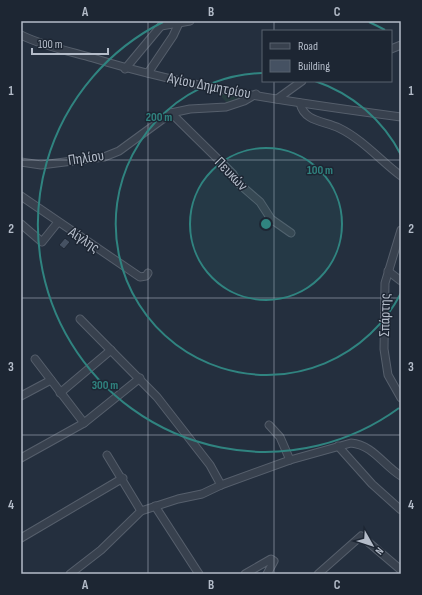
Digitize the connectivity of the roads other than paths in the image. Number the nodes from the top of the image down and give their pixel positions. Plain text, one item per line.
1 (190, 21) edge
2 (179, 23) junction
3 (163, 24) edge
4 (21, 35) edge
5 (125, 69) junction
6 (148, 73) junction
7 (301, 82) edge
8 (256, 94) junction
9 (276, 99) junction
10 (300, 103) junction
11 (171, 113) junction
12 (401, 117) edge
13 (21, 162) edge
14 (401, 176) edge
15 (21, 196) edge
16 (58, 222) junction
17 (21, 224) edge
18 (401, 230) edge
19 (291, 232) dead end
20 (388, 271) junction
21 (148, 273) dead end
22 (401, 281) edge
23 (80, 319) dead end
24 (111, 350) junction
25 (35, 359) dead end
26 (140, 378) junction
27 (50, 380) junction
28 (60, 393) junction
29 (21, 396) edge
30 (401, 398) edge
31 (84, 423) junction
32 (269, 425) dead end
33 (338, 446) junction
34 (107, 454) dead end
35 (21, 458) edge
36 (290, 460) junction
37 (401, 476) edge
38 (123, 478) junction
39 (221, 485) junction
40 (155, 506) junction
41 (401, 510) edge
42 (141, 511) junction
43 (21, 538) edge
44 (401, 570) edge
45 (70, 574) edge
46 (199, 574) edge
47 (245, 574) edge
48 (267, 574) edge
49 (318, 574) edge

1 - 2 street
2 - 3 street
2 - 6 street
3 - 5 street
4 - 5 street, Αγίου Δημητρίου
5 - 6 street, Αγίου Δημητρίου
6 - 8 street, Αγίου Δημητρίου
7 - 9 street
8 - 9 street, Αγίου Δημητρίου
8 - 11 street, Πηλίου
9 - 10 street, Αγίου Δημητρίου
10 - 12 street, Αγίου Δημητρίου
10 - 14 street
11 - 13 street, Πηλίου
11 - 19 street, Πευκών
15 - 16 street, Αίγλης
16 - 17 street
16 - 21 street, Αίγλης
18 - 20 street, Σπάρτης
20 - 22 street
20 - 30 street, Σπάρτης
23 - 24 street
24 - 26 street
24 - 28 street
25 - 27 street
26 - 31 street
26 - 39 street
27 - 28 street
27 - 29 street
28 - 31 street
31 - 35 street
32 - 36 street
33 - 36 street
33 - 37 street
33 - 41 street
34 - 38 street
36 - 39 street
38 - 42 street
38 - 43 street
39 - 40 street
40 - 42 street
40 - 46 street
42 - 45 street
44 - 49 street
47 - 48 street

